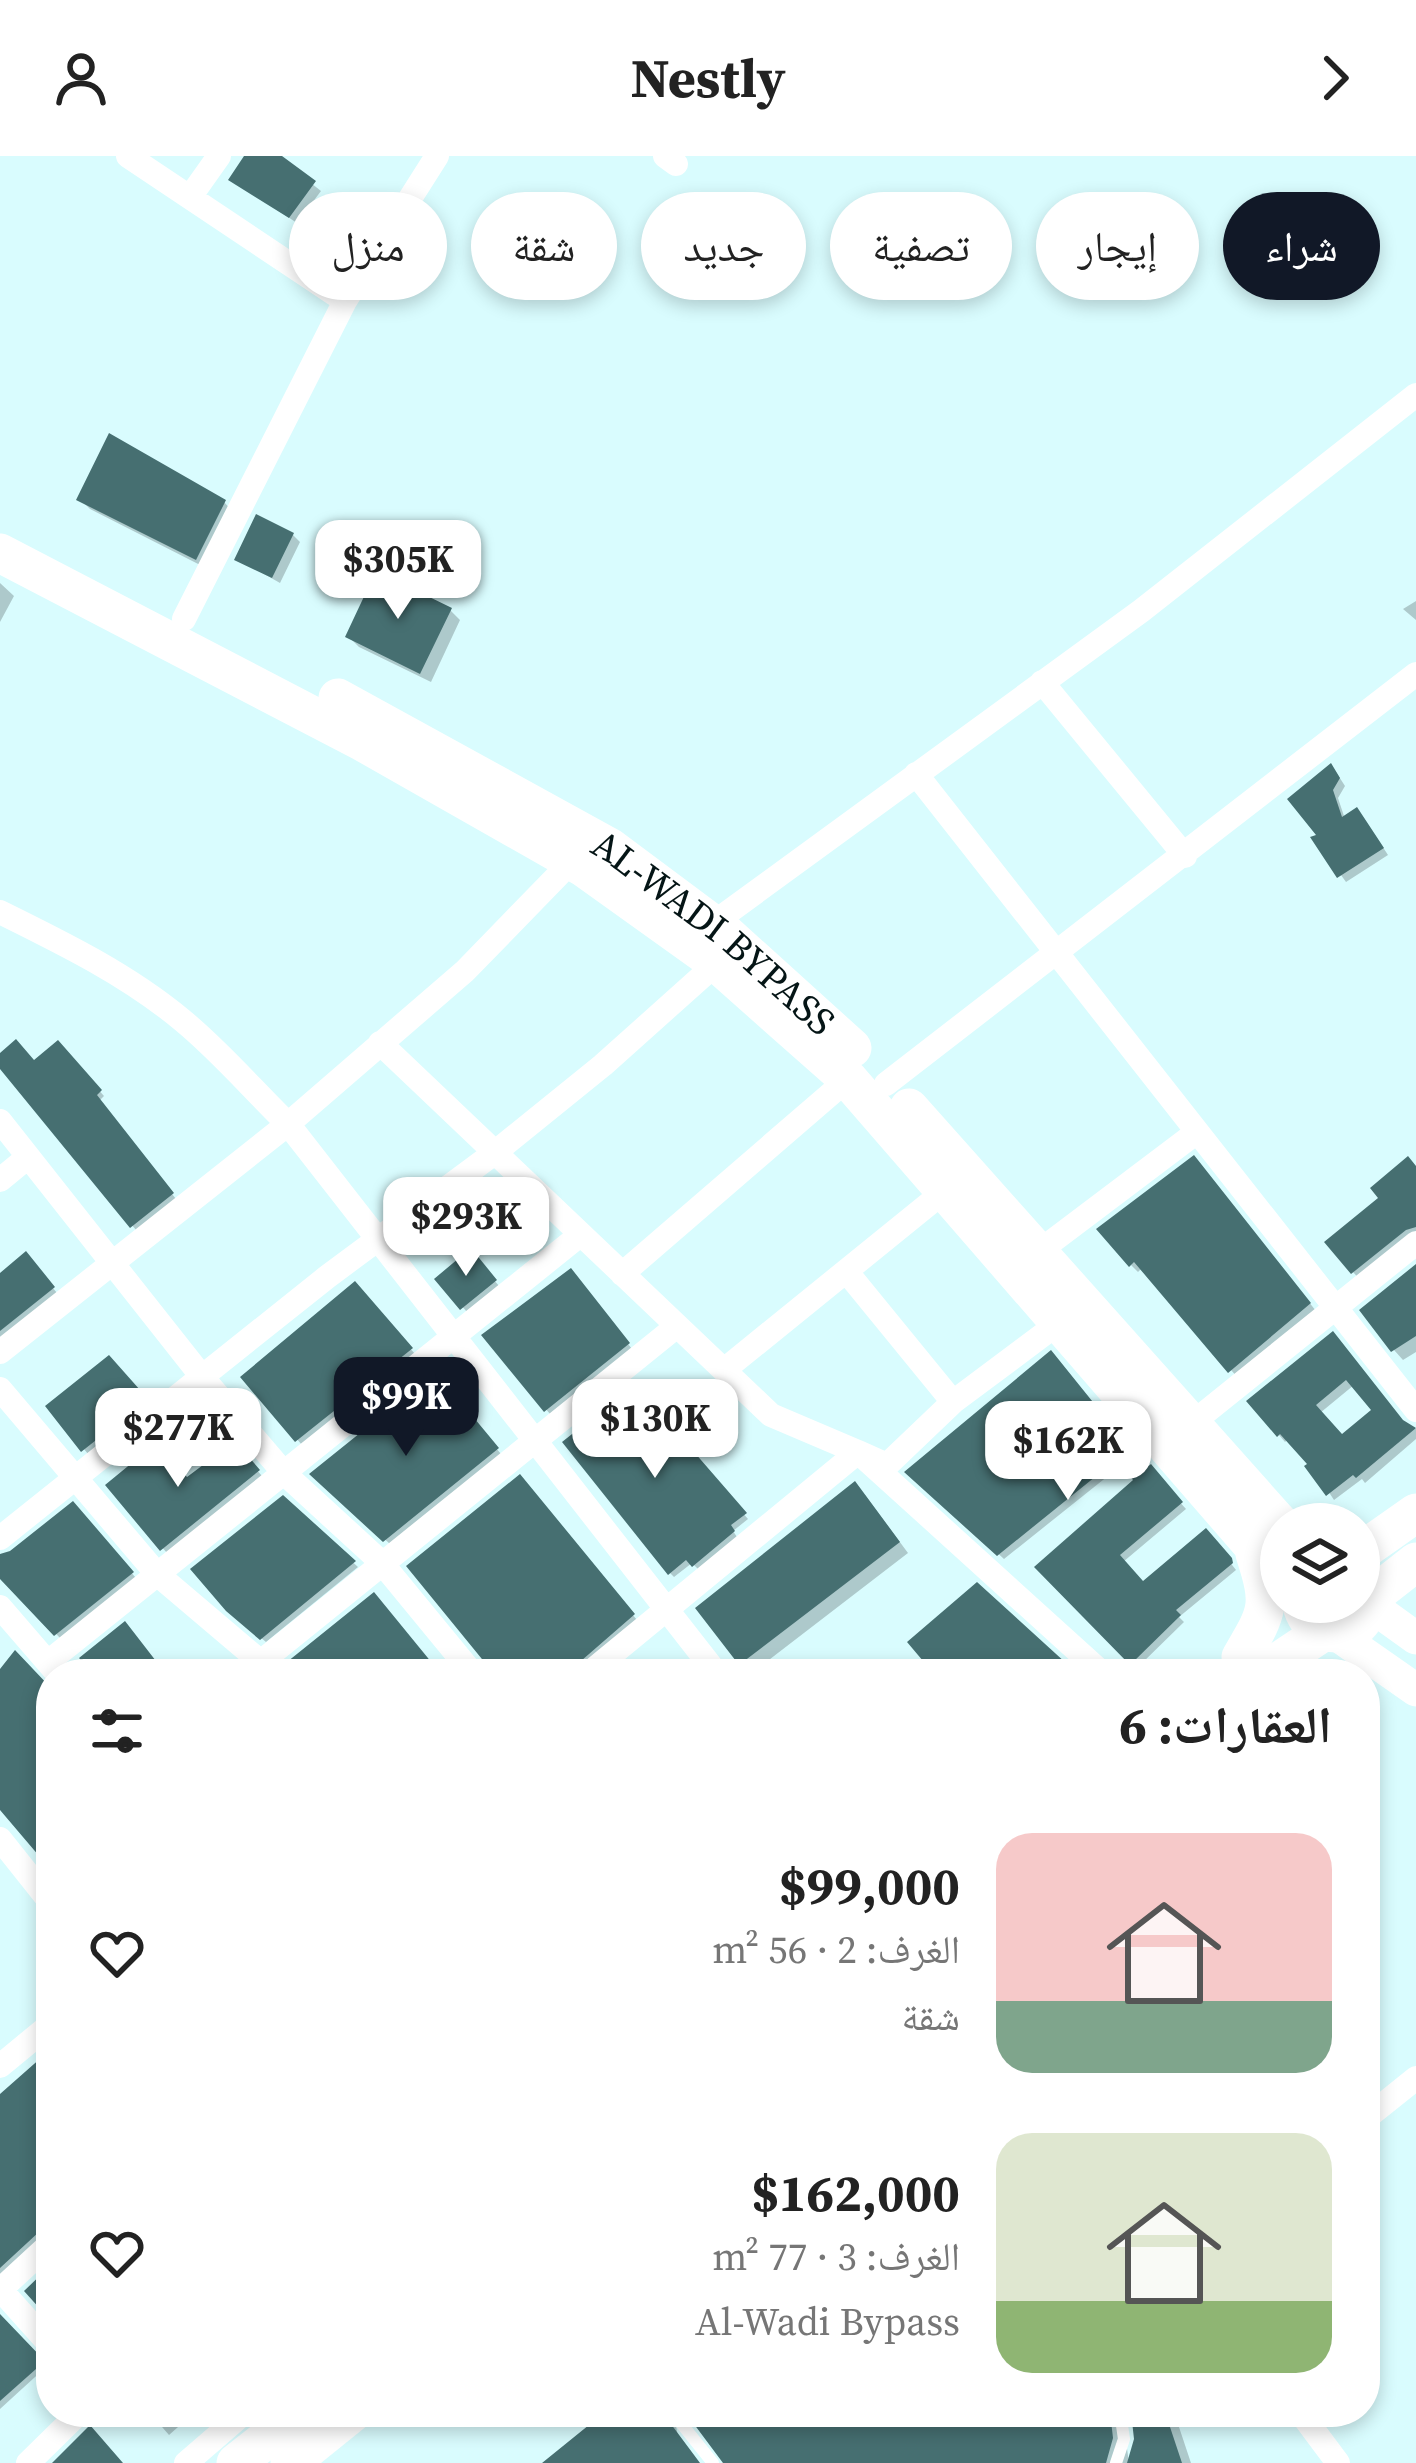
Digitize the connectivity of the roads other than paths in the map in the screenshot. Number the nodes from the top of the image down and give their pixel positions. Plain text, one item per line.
1 (128, 156) edge
2 (219, 156) edge
3 (437, 156) edge
4 (190, 197) junction
5 (345, 301) junction
6 (1416, 394) edge
7 (0, 523) edge
8 (0, 553) edge
9 (184, 619) junction
10 (1416, 674) edge
11 (1042, 682) junction
12 (321, 705) junction
13 (916, 774) junction
14 (1184, 856) junction
15 (572, 861) junction
16 (0, 912) edge
17 (712, 924) junction
18 (1057, 955) junction
19 (717, 964) junction
20 (380, 1043) junction
21 (867, 1082) junction
22 (0, 1121) edge
23 (287, 1124) junction
24 (1197, 1132) junction
25 (494, 1154) junction
26 (28, 1157) junction
27 (0, 1180) edge
28 (946, 1190) junction
29 (580, 1235) junction
30 (379, 1240) junction
31 (1416, 1243) edge
32 (1038, 1252) junction
33 (114, 1264) junction
34 (846, 1271) junction
35 (622, 1274) junction
36 (1334, 1307) junction
37 (1060, 1322) junction
38 (677, 1326) junction
39 (456, 1336) junction
40 (0, 1352) edge
41 (724, 1370) junction
42 (202, 1378) junction
43 (0, 1389) edge
44 (953, 1402) junction
45 (1416, 1410) edge
46 (1191, 1424) junction
47 (534, 1441) junction
48 (858, 1452) junction
49 (285, 1474) junction
50 (73, 1478) junction
51 (1416, 1513) edge
52 (1260, 1525) edge
53 (1260, 1528) edge
54 (0, 1538) edge
55 (1380, 1538) edge
56 (381, 1562) junction
57 (1416, 1562) edge
58 (157, 1574) junction
59 (1380, 1584) edge
60 (1380, 1606) edge
61 (664, 1609) junction
62 (4, 1617) edge
63 (1260, 1623) edge
64 (1311, 1623) edge
65 (1320, 1623) edge
66 (1416, 1638) edge
67 (44, 1659) edge
68 (63, 1659) edge
69 (250, 1659) edge
70 (272, 1659) edge
71 (461, 1659) edge
72 (606, 1659) edge
73 (705, 1659) edge
74 (1086, 1659) edge
75 (1245, 1659) edge
76 (1255, 1659) edge
77 (1372, 1659) edge
78 (1380, 1665) edge
79 (1416, 1690) edge
80 (0, 1839) edge
81 (36, 1884) edge
82 (36, 2036) edge
83 (0, 2066) edge
84 (1416, 2078) edge
85 (1380, 2107) edge
86 (36, 2257) edge
87 (0, 2289) edge
88 (36, 2329) edge
89 (65, 2427) edge
90 (228, 2427) edge
91 (282, 2427) edge
92 (334, 2427) edge
93 (684, 2427) edge
94 (1122, 2427) edge
95 (1311, 2427) edge
96 (28, 2463) edge
97 (186, 2463) edge
98 (236, 2463) edge
99 (290, 2463) edge
100 (713, 2463) edge
101 (1115, 2463) edge
102 (1338, 2463) edge

1 - 4 street
2 - 4 street
3 - 5 street
4 - 5 street
5 - 9 street
6 - 11 street
7 - 9 main road, AL-WADI BYPASS
8 - 12 main road, AL-WADI BYPASS
9 - 12 main road, AL-WADI BYPASS
10 - 14 street
11 - 13 street
11 - 14 street
12 - 15 main road, AL-WADI BYPASS
12 - 17 main road, AL-WADI BYPASS
13 - 17 street
13 - 18 street
14 - 18 street
15 - 19 main road, AL-WADI BYPASS
15 - 20 street
16 - 23 street
17 - 21 main road, AL-WADI BYPASS
18 - 21 street
18 - 24 street
19 - 21 main road, AL-WADI BYPASS
19 - 25 street
20 - 23 street
20 - 25 street
21 - 28 main road, AL-WADI BYPASS
21 - 32 main road, AL-WADI BYPASS
21 - 35 street
22 - 26 street
23 - 30 street
23 - 33 street
24 - 32 street
24 - 36 street
25 - 29 street
25 - 30 street
26 - 27 street
26 - 33 street
28 - 34 street
28 - 37 main road, AL-WADI BYPASS
29 - 35 street
29 - 39 street
30 - 39 street
30 - 42 street
31 - 36 street
32 - 46 main road, AL-WADI BYPASS
33 - 40 street
33 - 42 street
34 - 41 street
34 - 44 street
35 - 38 street
36 - 45 street
36 - 46 street
37 - 44 street
37 - 53 main road, AL-WADI BYPASS
38 - 41 street
38 - 47 street
39 - 47 street
39 - 49 street
41 - 48 street
42 - 49 street
42 - 50 street
43 - 50 street
44 - 48 street
46 - 52 main road, AL-WADI BYPASS
47 - 56 street
47 - 61 street
48 - 61 street
48 - 74 street
49 - 56 street
49 - 58 street
50 - 54 street
50 - 58 street
51 - 55 main road
56 - 70 street
56 - 71 street
57 - 59 main road
58 - 68 street
58 - 69 street
60 - 66 main road
61 - 72 street
61 - 73 street
62 - 67 street
63 - 75 main road
64 - 76 main road
65 - 77 main road
78 - 79 main road
80 - 81 street
82 - 83 street
84 - 85 street
86 - 87 street
87 - 88 street
89 - 96 street
90 - 97 street
91 - 98 main road
92 - 99 main road
93 - 100 lane
94 - 101 lane
95 - 102 street

